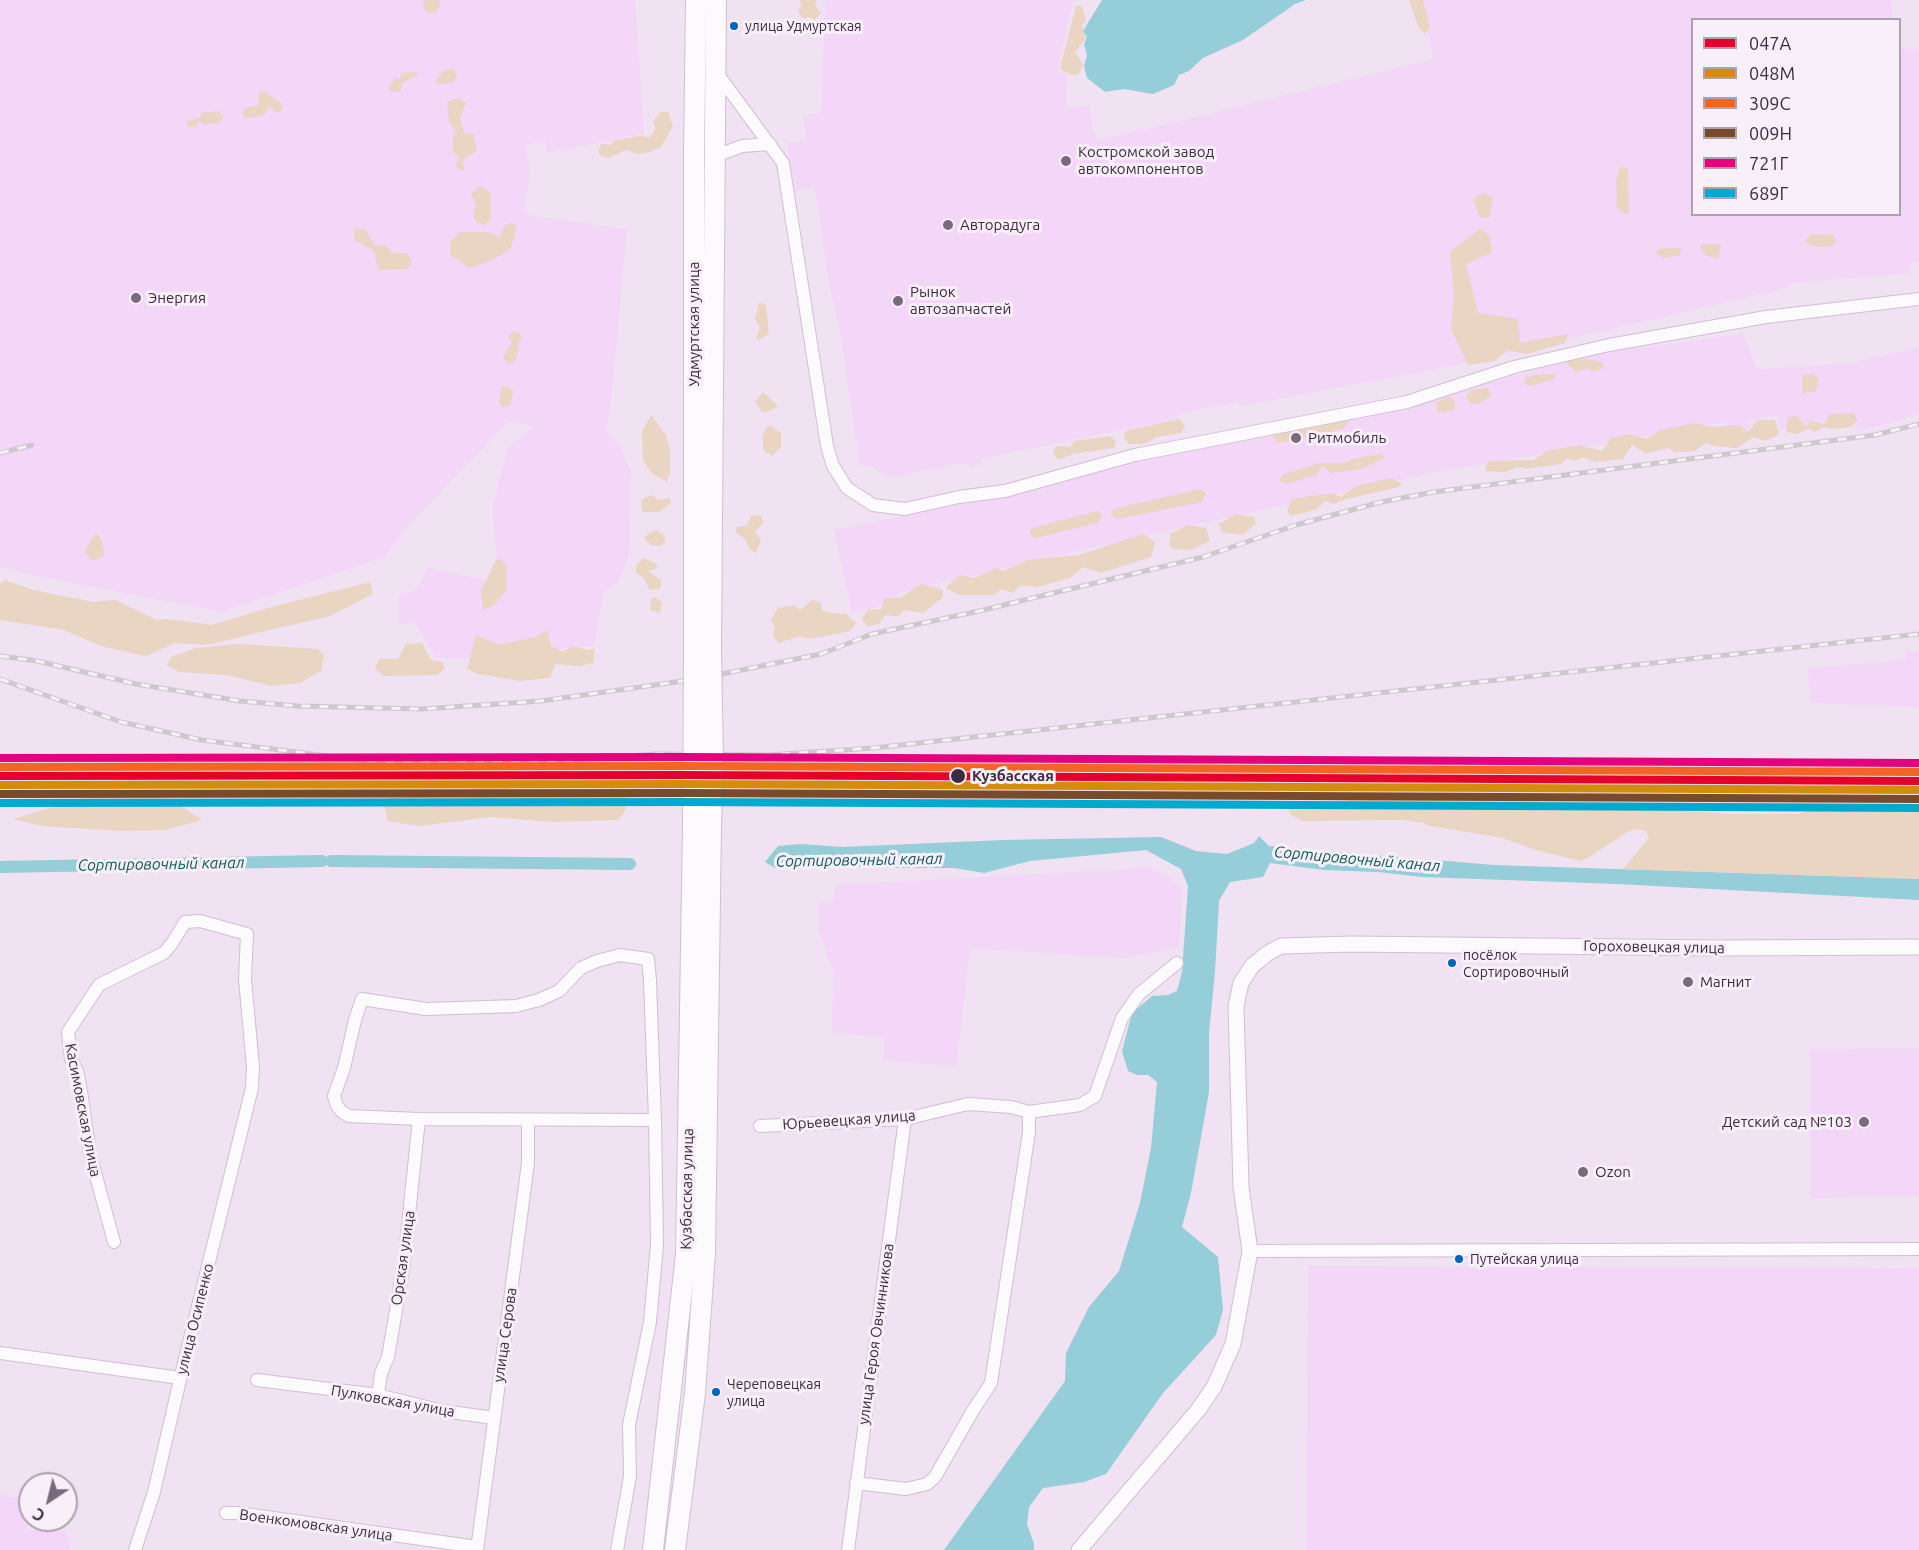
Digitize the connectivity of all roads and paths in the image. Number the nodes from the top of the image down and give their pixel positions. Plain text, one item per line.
1 (696, 0) edge
2 (716, 0) edge
3 (716, 72) junction
4 (770, 144) junction
5 (716, 156) junction
6 (1919, 299) edge
7 (703, 648) junction
8 (702, 826) junction
9 (1919, 947) edge
10 (1177, 963) dead end
11 (99, 985) joint
12 (1029, 1112) junction
13 (419, 1119) junction
14 (905, 1119) junction
15 (656, 1120) junction
16 (528, 1121) junction
17 (760, 1126) dead end
18 (114, 1242) dead end
19 (1919, 1249) edge
20 (1250, 1251) junction
21 (0, 1353) edge
22 (180, 1378) junction
23 (257, 1380) dead end
24 (378, 1395) junction
25 (494, 1418) junction
26 (856, 1483) junction
27 (226, 1513) dead end
28 (678, 1540) edge
29 (477, 1549) edge
30 (135, 1550) edge
31 (617, 1550) edge
32 (652, 1550) edge
33 (675, 1550) edge
34 (848, 1550) edge
35 (1078, 1550) edge

1 - 7 main road, Удмуртская улица
2 - 3 main road, Удмуртская улица
3 - 4 street
3 - 5 main road, Удмуртская улица
4 - 5 street
4 - 6 street
5 - 7 main road, Удмуртская улица
7 - 8 main road, bridge
8 - 28 main road, Кузбасская улица
8 - 32 main road, Кузбасская улица
9 - 20 street, Гороховецкая улица
10 - 12 street, Юрьевецкая улица
11 - 18 street, Касимовская улица
11 - 22 street, улица Осипенко
12 - 14 street, Юрьевецкая улица
12 - 26 street
13 - 15 street, Кузбасская улица
13 - 16 street
13 - 24 street, Орская улица
14 - 17 street, Юрьевецкая улица
14 - 26 street, улица Героя Овчинникова
15 - 16 street
15 - 31 street, Кузбасская улица
16 - 25 street, улица Серова
19 - 20 street
20 - 35 street
21 - 22 street
22 - 30 street, улица Осипенко
23 - 24 street, Пулковская улица
24 - 25 street, Пулковская улица
25 - 29 street, улица Серова
26 - 34 street, улица Героя Овчинникова
27 - 29 street, Военкомовская улица
28 - 33 main road, Кузбасская улица

